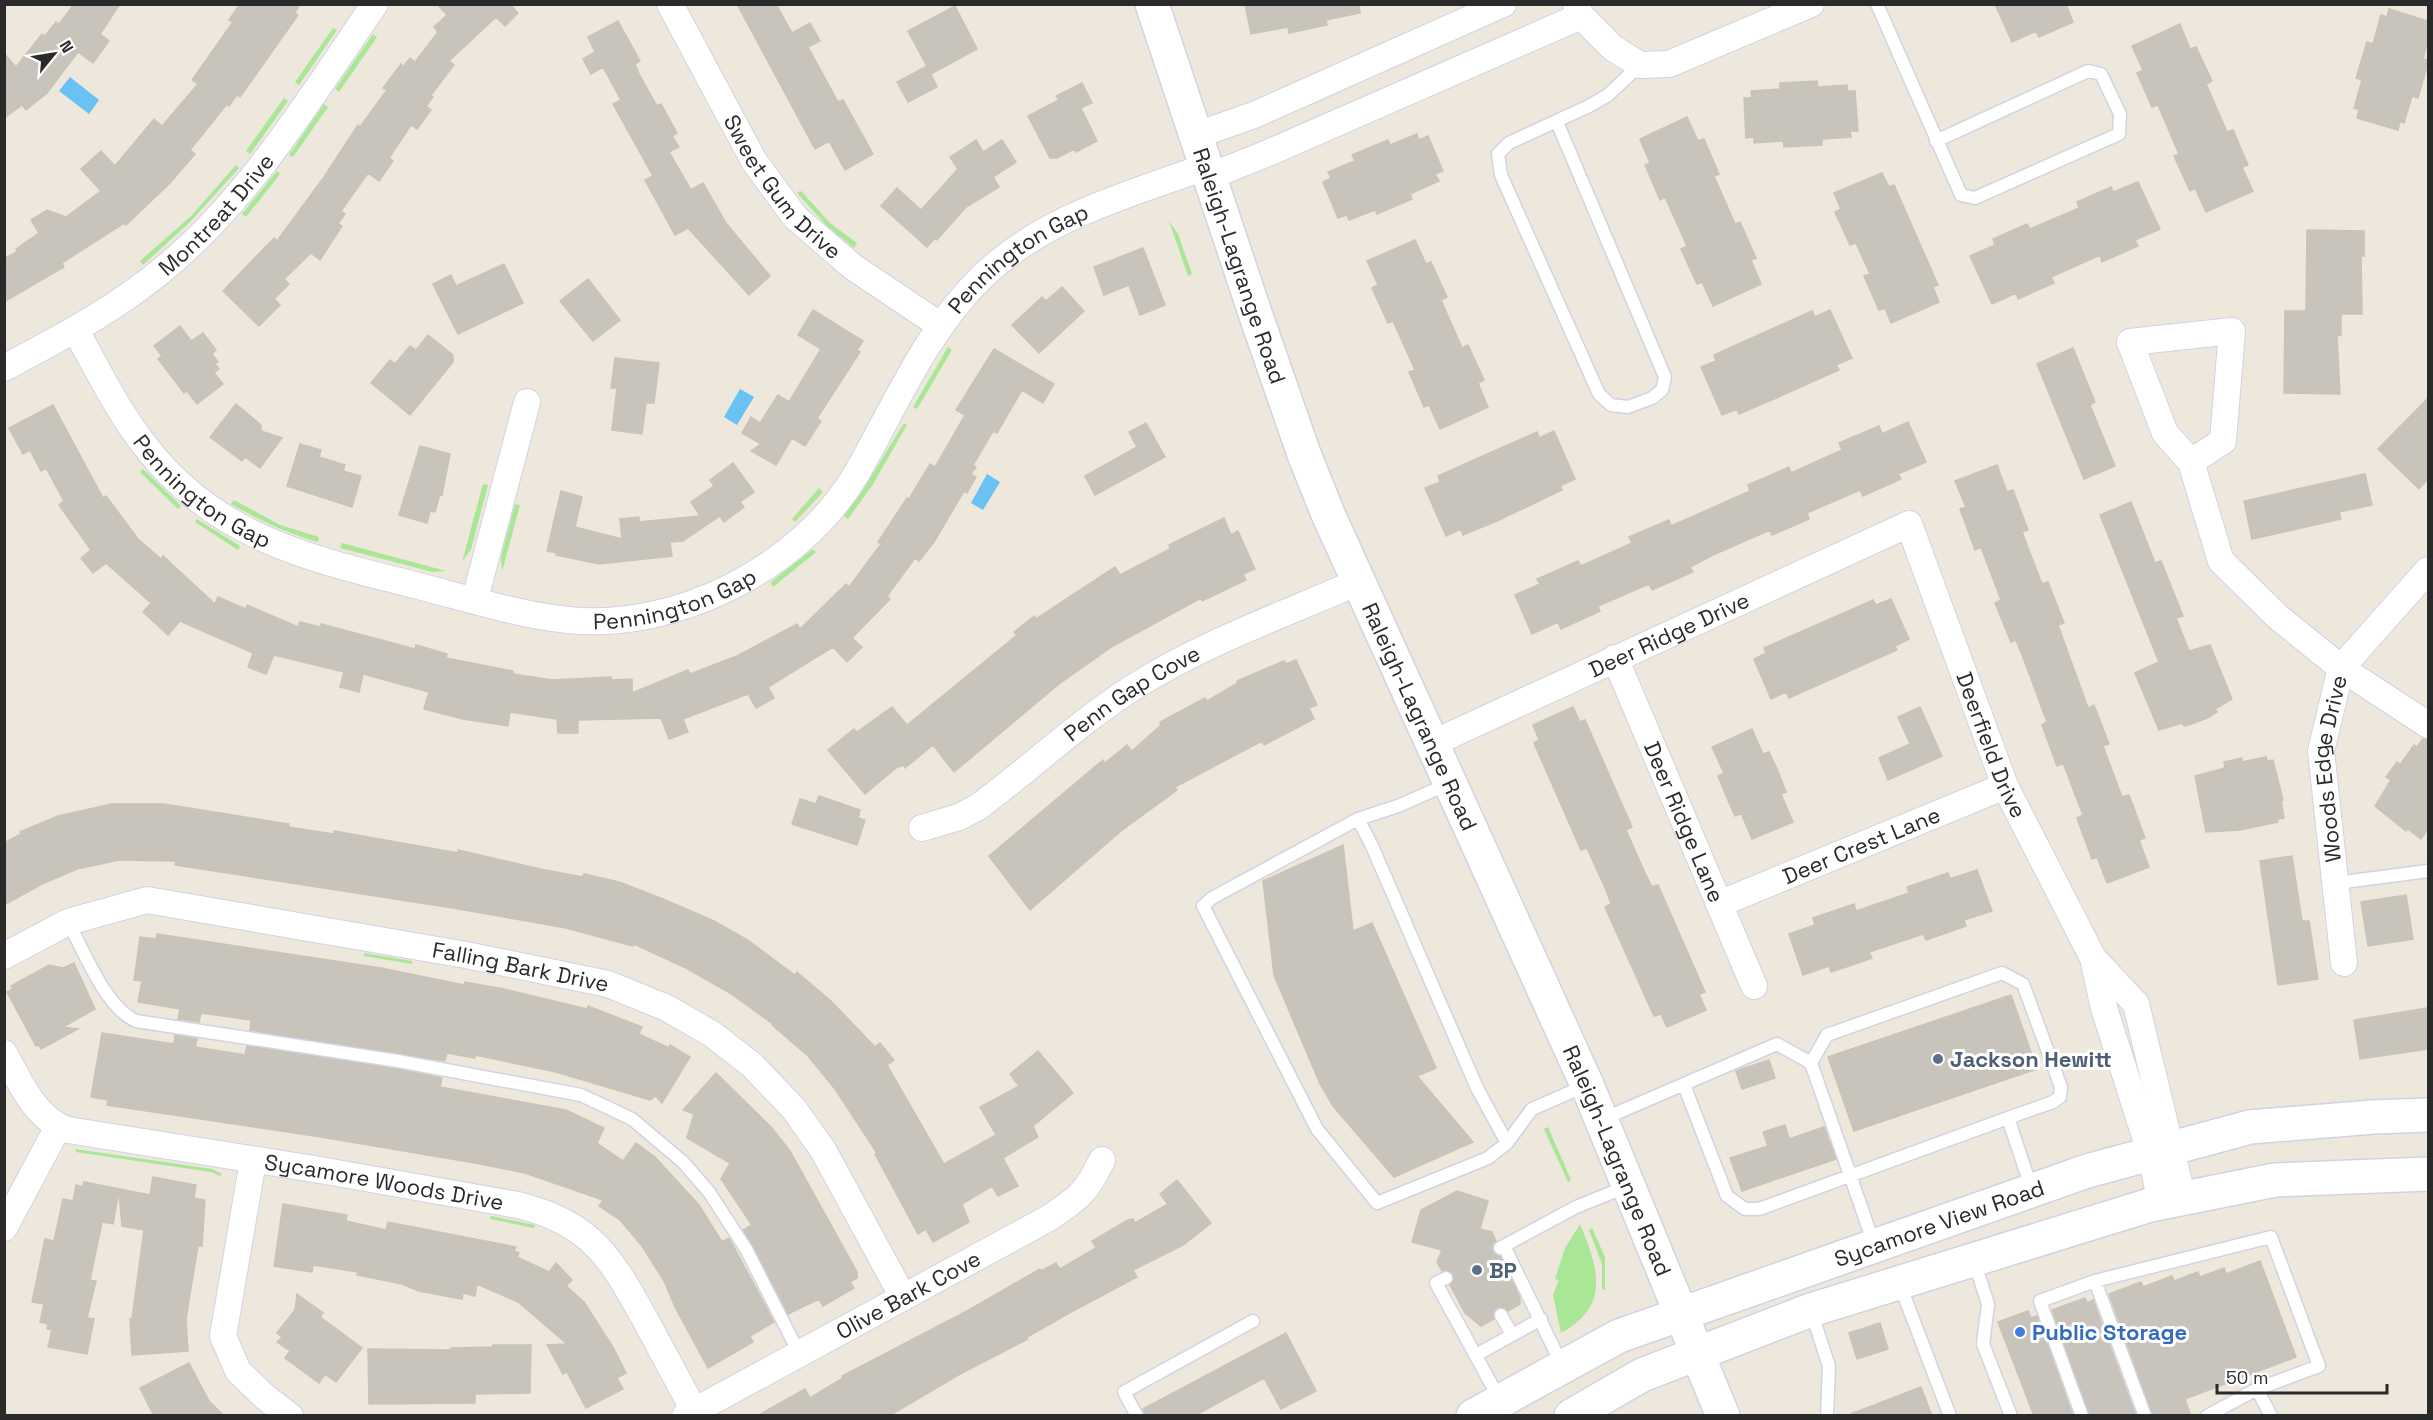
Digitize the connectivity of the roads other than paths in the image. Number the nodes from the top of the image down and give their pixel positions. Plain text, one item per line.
1 (375, 4) edge
2 (670, 4) edge
3 (1152, 4) edge
4 (1503, 4) edge
5 (1811, 4) edge
6 (1877, 4) edge
7 (1579, 10) edge
8 (1388, 57) junction
9 (1640, 65) junction
10 (1403, 93) junction
11 (1557, 122) junction
12 (1194, 136) junction
13 (1936, 141) junction
14 (1206, 172) junction
15 (941, 326) junction
16 (76, 331) junction
17 (4, 368) edge
18 (527, 402) dead end
19 (2191, 462) junction
20 (1909, 524) joint
21 (2428, 570) edge
22 (1358, 582) junction
23 (474, 599) junction
24 (1615, 658) junction
25 (2341, 668) junction
26 (2428, 725) edge
27 (1431, 744) junction
28 (1448, 784) junction
29 (2005, 786) junction
30 (1358, 819) junction
31 (922, 828) dead end
32 (2428, 872) edge
33 (2336, 883) junction
34 (1719, 904) junction
35 (68, 922) junction
36 (4, 956) edge
37 (2344, 963) dead end
38 (1754, 986) dead end
39 (4, 1053) edge
40 (1811, 1063) junction
41 (1587, 1085) junction
42 (1684, 1085) junction
43 (2428, 1115) edge
44 (2008, 1118) junction
45 (1602, 1119) junction
46 (58, 1127) junction
47 (1507, 1143) junction
48 (2161, 1153) junction
49 (1102, 1160) dead end
50 (253, 1161) junction
51 (2428, 1174) edge
52 (1851, 1175) junction
53 (1629, 1186) junction
54 (2032, 1190) junction
55 (2172, 1202) junction
56 (4, 1228) edge
57 (2048, 1236) junction
58 (1874, 1246) junction
59 (1974, 1260) junction
60 (1446, 1278) dead end
61 (2095, 1281) junction
62 (1894, 1285) junction
63 (903, 1297) junction
64 (1811, 1310) junction
65 (1680, 1312) junction
66 (1501, 1315) dead end
67 (1541, 1319) junction
68 (1253, 1321) dead end
69 (1512, 1335) junction
70 (799, 1353) junction
71 (1476, 1355) junction
72 (1697, 1355) junction
73 (1563, 1366) junction
74 (2257, 1389) junction
75 (1487, 1408) edge
76 (692, 1414) edge
77 (290, 1416) edge
78 (1137, 1416) edge
79 (1571, 1416) edge
80 (1723, 1416) edge
81 (1827, 1416) edge
82 (1950, 1416) edge
83 (2011, 1416) edge
84 (2082, 1416) edge
85 (2145, 1416) edge
86 (2207, 1416) edge
87 (2271, 1416) edge

1 - 16 street, Montreat Drive
2 - 15 street, Sweet Gum Drive
3 - 12 main road, Raleigh-Lagrange Road
4 - 8 street
5 - 9 street
6 - 13 lane
7 - 9 street
7 - 10 street, Pennington Gap
8 - 10 street
8 - 12 street
9 - 11 lane
10 - 14 street, Pennington Gap
11 - 11 lane
12 - 14 main road, Raleigh-Lagrange Road
13 - 13 lane
14 - 15 street, Pennington Gap
14 - 22 main road, Raleigh-Lagrange Road
15 - 23 street, Pennington Gap
16 - 17 street, Montreat Drive
16 - 23 street, Pennington Gap
18 - 23 street
19 - 19 street
19 - 25 street
20 - 24 street, Deer Ridge Drive
20 - 29 street, Deerfield Drive
21 - 25 street, Woods Edge Drive
22 - 27 main road, Raleigh-Lagrange Road
22 - 31 street, Penn Gap Cove
24 - 27 street, Deer Ridge Drive
24 - 34 street, Deer Ridge Lane
25 - 26 street
25 - 33 street, Woods Edge Drive
27 - 28 main road, Raleigh-Lagrange Road
28 - 30 lane
28 - 41 main road, Raleigh-Lagrange Road
29 - 34 street, Deer Crest Lane
29 - 48 street, Deerfield Drive
30 - 47 lane
30 - 47 lane
32 - 33 lane
33 - 37 street, Woods Edge Drive
34 - 38 street, Deer Ridge Lane
35 - 36 street, Falling Bark Drive
35 - 63 street, Falling Bark Drive
35 - 70 lane
39 - 46 street
40 - 42 lane
40 - 44 lane
40 - 52 lane
41 - 45 main road, Raleigh-Lagrange Road
41 - 47 lane
42 - 45 lane
42 - 52 lane
43 - 48 main road, Sycamore View Road
44 - 52 lane
44 - 54 lane
45 - 53 main road, Raleigh-Lagrange Road
46 - 50 street, Sycamore Woods Drive
46 - 56 street
48 - 54 main road, Sycamore View Road
48 - 55 street, Deerfield Drive
49 - 63 street, Olive Bark Cove
50 - 76 street, Sycamore Woods Drive
50 - 77 street
51 - 55 main road, Sycamore View Road
52 - 58 lane
53 - 65 main road, Raleigh-Lagrange Road
53 - 67 lane
54 - 57 main road
54 - 58 main road, Sycamore View Road
55 - 57 main road, Sycamore View Road
57 - 59 main road, Sycamore View Road
58 - 62 main road
58 - 65 main road, Sycamore View Road
59 - 62 main road, Sycamore View Road
59 - 83 lane
60 - 71 lane
61 - 74 lane
61 - 84 lane
61 - 85 lane
62 - 64 main road, Sycamore View Road
62 - 82 lane
63 - 70 street, Olive Bark Cove
64 - 72 main road, Sycamore View Road
64 - 81 lane
65 - 72 main road, Raleigh-Lagrange Road
65 - 73 main road, Sycamore View Road
66 - 69 lane
67 - 69 lane
67 - 73 lane
68 - 78 lane
69 - 71 lane
70 - 76 street, Olive Bark Cove
71 - 75 lane
72 - 79 main road, Sycamore View Road
72 - 80 main road, Raleigh-Lagrange Road
73 - 75 main road, Sycamore View Road
74 - 86 lane
74 - 87 lane

